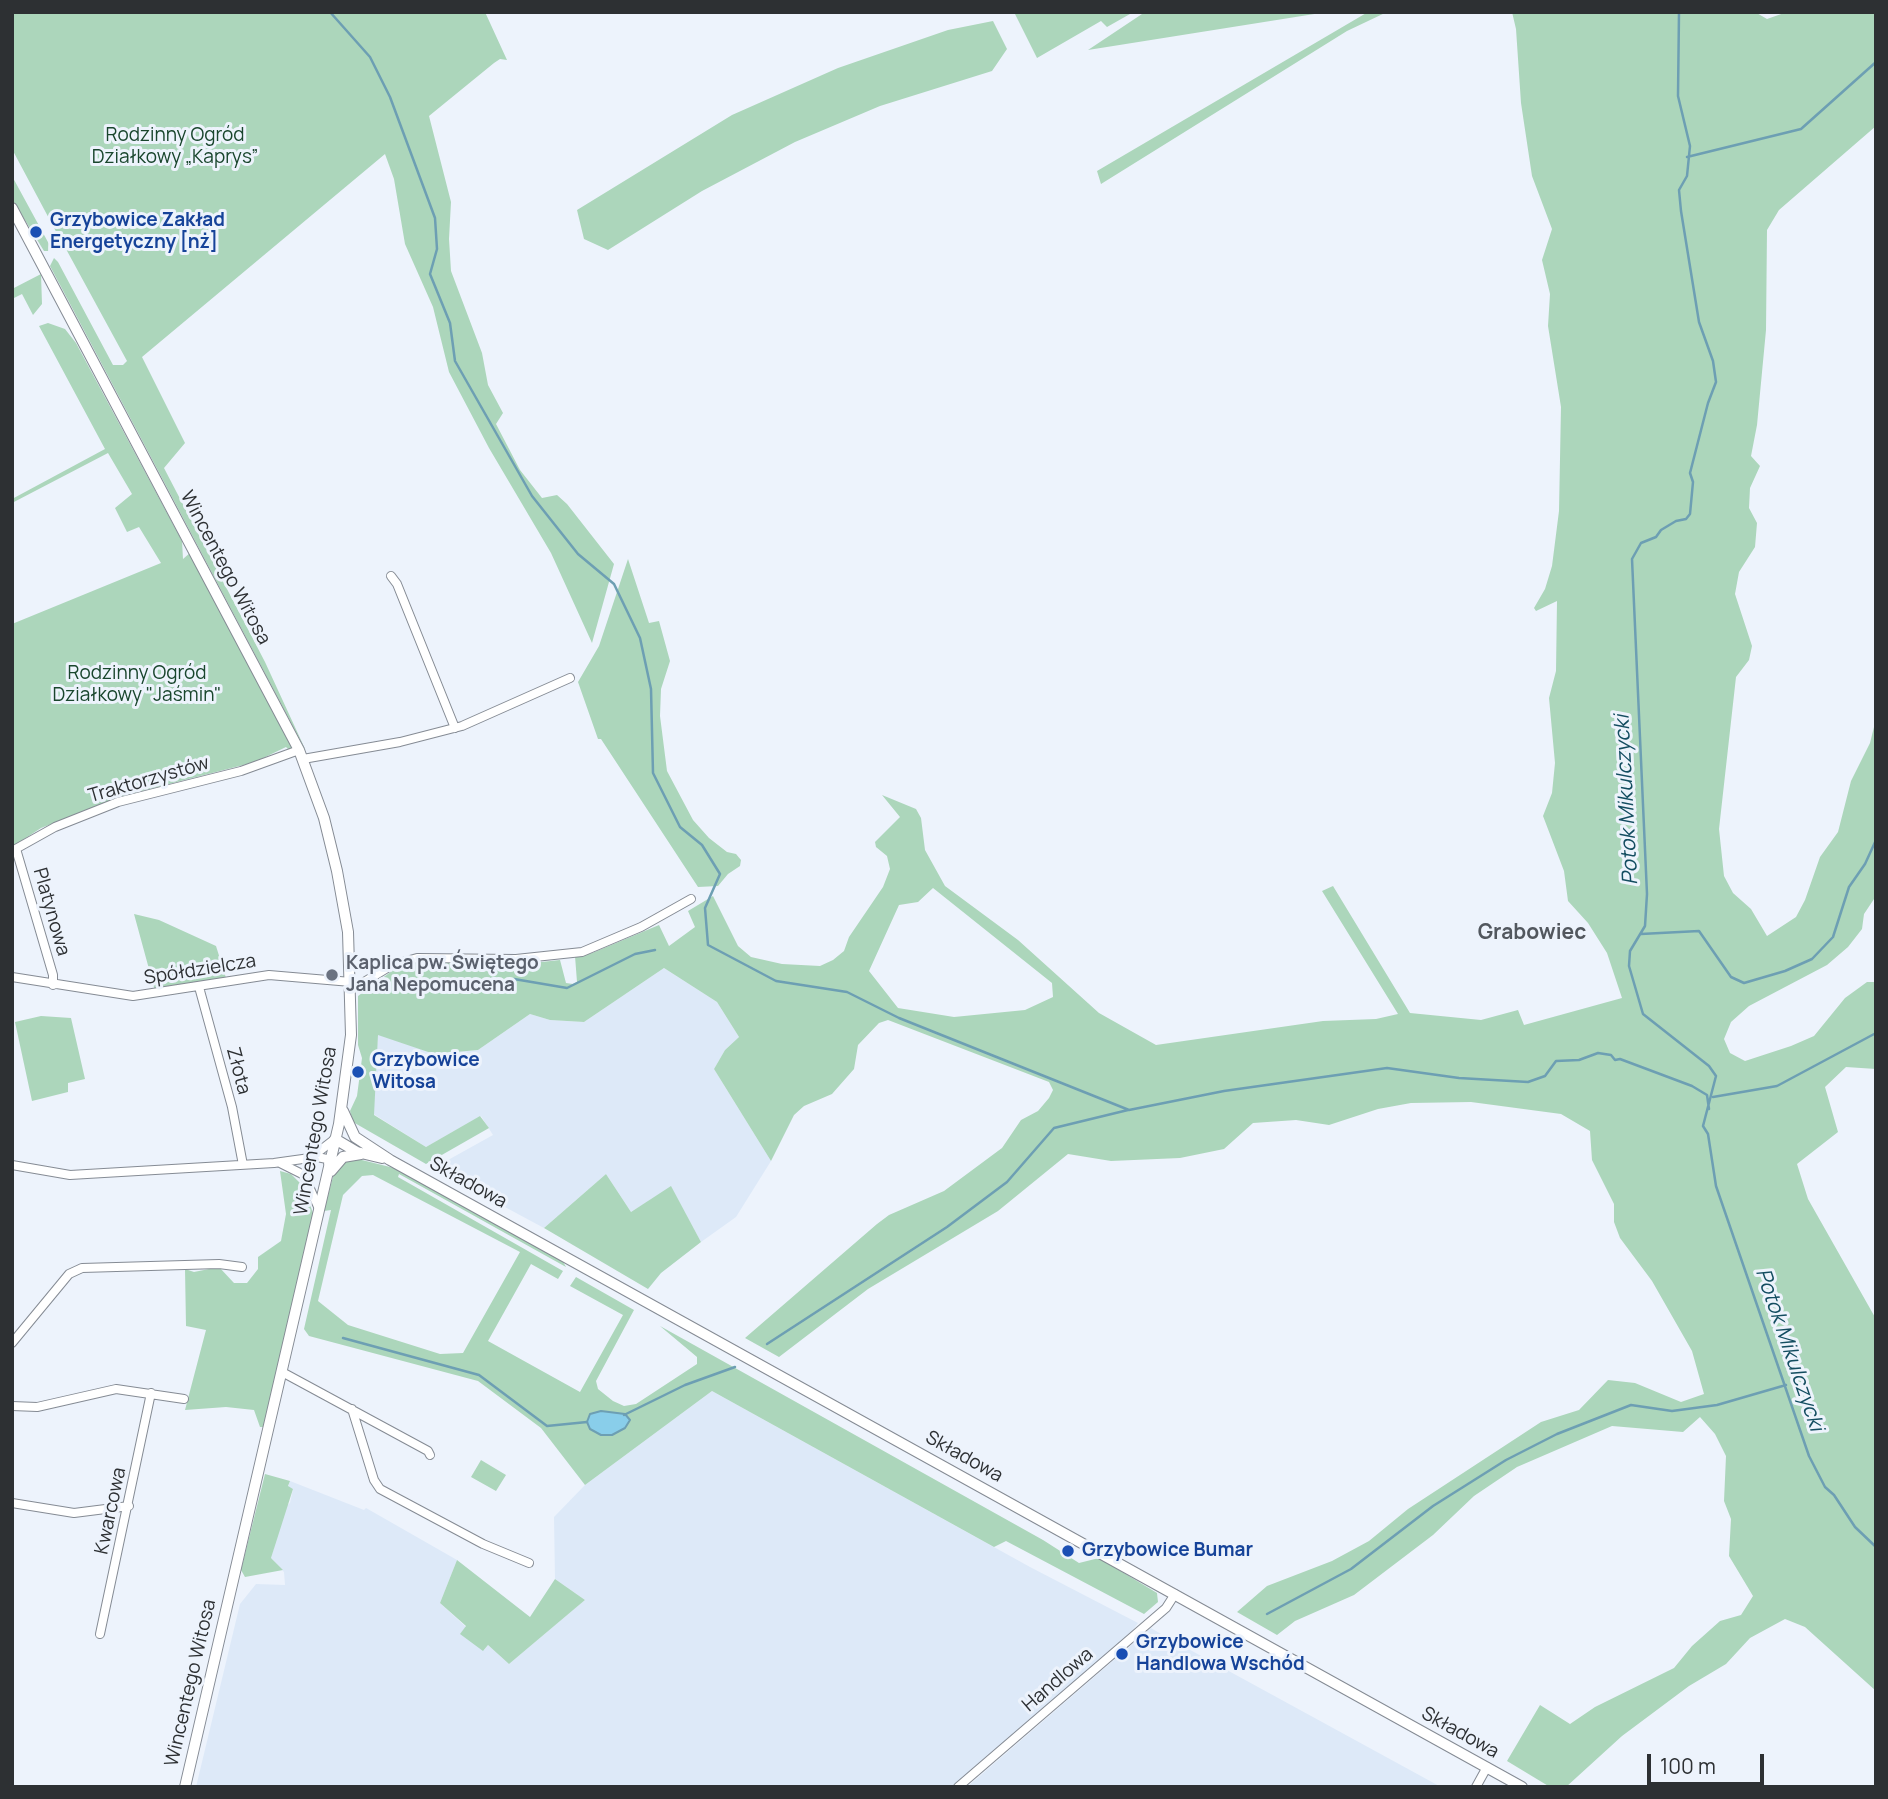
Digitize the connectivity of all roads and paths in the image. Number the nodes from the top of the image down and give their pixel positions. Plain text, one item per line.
1 (12, 208) edge
2 (391, 576) dead end
3 (570, 678) dead end
4 (455, 728) junction
5 (301, 754) junction
6 (14, 850) edge
7 (691, 899) dead end
8 (12, 977) edge
9 (53, 985) junction
10 (351, 986) junction
11 (199, 987) junction
12 (342, 1108) junction
13 (335, 1139) junction
14 (366, 1150) junction
15 (311, 1157) junction
16 (274, 1163) junction
17 (12, 1165) edge
18 (243, 1165) junction
19 (329, 1166) junction
20 (307, 1180) junction
21 (326, 1181) junction
22 (320, 1213) junction
23 (242, 1267) dead end
24 (12, 1343) edge
25 (282, 1372) junction
26 (150, 1393) junction
27 (184, 1399) dead end
28 (12, 1406) edge
29 (352, 1409) junction
30 (430, 1455) dead end
31 (12, 1503) edge
32 (129, 1506) junction
33 (529, 1563) dead end
34 (1175, 1594) junction
35 (100, 1634) dead end
36 (1487, 1767) junction
37 (185, 1787) edge
38 (958, 1787) edge
39 (1476, 1787) edge
40 (1522, 1787) edge

1 - 5 main road, Wincentego Witosa
2 - 4 street
3 - 4 street, Traktorzystów
4 - 5 street, Traktorzystów
5 - 6 street, Traktorzystów
5 - 10 main road, Wincentego Witosa
6 - 9 street, Platynowa
7 - 10 street
8 - 9 street, Spółdzielcza
9 - 11 street, Spółdzielcza
10 - 11 street, Spółdzielcza
10 - 12 main road, Wincentego Witosa
11 - 18 street, Złota
12 - 13 main road, Wincentego Witosa
12 - 14 main road, Składowa
13 - 14 main road, Składowa
13 - 15 street
13 - 19 main road, Wincentego Witosa
14 - 21 main road
14 - 34 main road, Składowa
15 - 16 street
15 - 19 street
16 - 18 street
16 - 20 street
17 - 18 street
19 - 21 main road, Wincentego Witosa
20 - 21 street
20 - 22 street
21 - 22 main road, Wincentego Witosa
22 - 25 main road, Wincentego Witosa
23 - 24 street
25 - 29 street
25 - 37 main road, Wincentego Witosa
26 - 27 street
26 - 28 street
26 - 32 street, Kwarcowa
29 - 30 street
29 - 33 street
31 - 32 street
32 - 35 street, Kwarcowa
34 - 36 main road, Składowa
34 - 38 street, Handlowa
36 - 39 street
36 - 40 main road, Składowa

